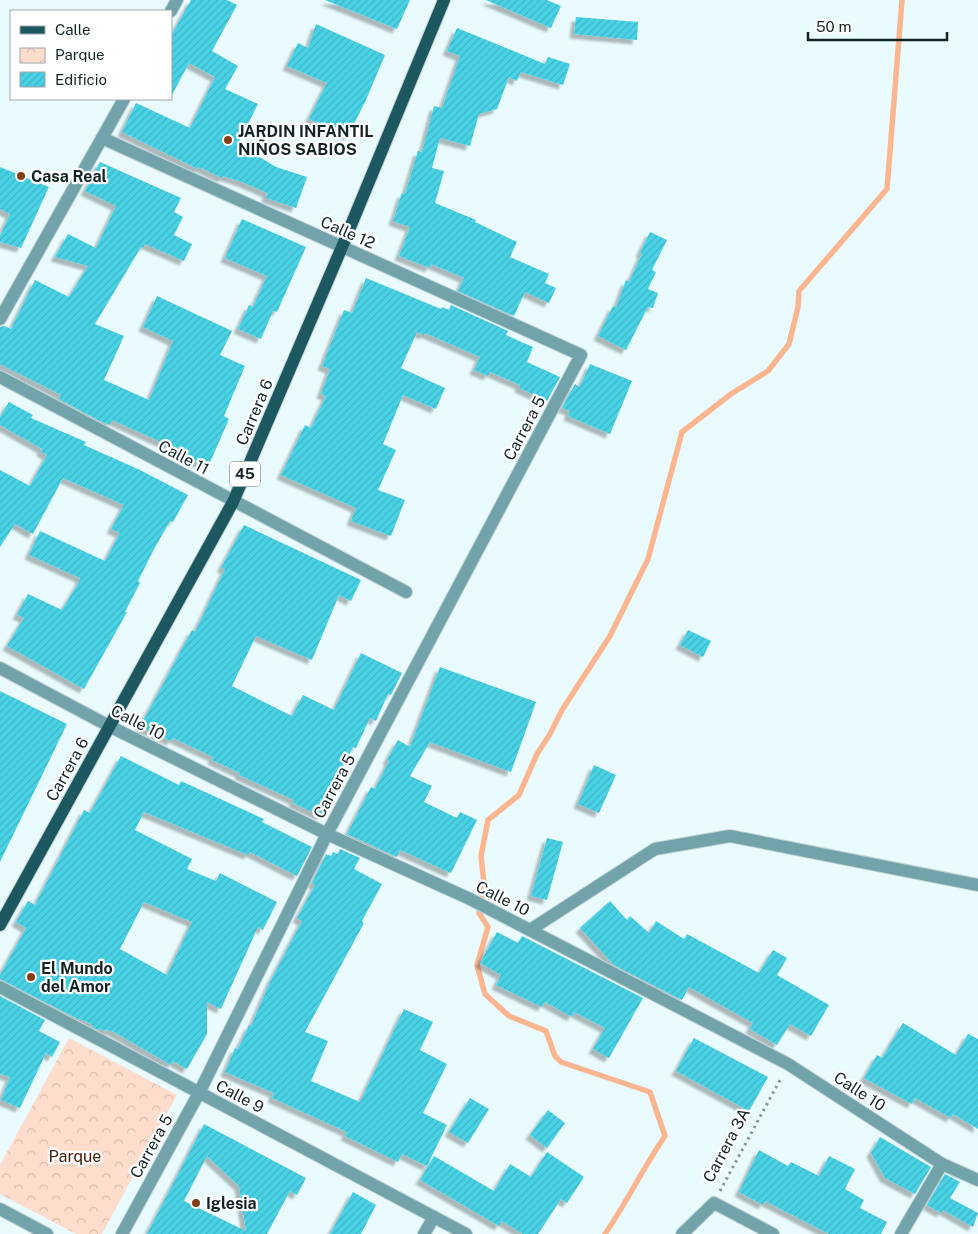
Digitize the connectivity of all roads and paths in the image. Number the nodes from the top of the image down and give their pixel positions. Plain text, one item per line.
1 (444, 0) edge
2 (123, 100) edge
3 (102, 138) junction
4 (342, 247) junction
5 (0, 319) edge
6 (581, 355) joint
7 (0, 378) edge
8 (233, 502) junction
9 (406, 592) dead end
10 (0, 668) edge
11 (109, 726) junction
12 (327, 834) junction
13 (978, 885) edge
14 (0, 925) edge
15 (530, 930) junction
16 (0, 987) edge
17 (788, 1064) junction
18 (199, 1093) junction
19 (942, 1164) junction
20 (978, 1180) edge
21 (714, 1203) junction
22 (0, 1209) edge
23 (434, 1217) junction
24 (47, 1234) edge
25 (122, 1234) edge
26 (424, 1234) edge
27 (466, 1234) edge
28 (682, 1234) edge
29 (774, 1234) edge
30 (901, 1234) edge

1 - 4 main road, Carrera 6 / 45
2 - 3 street
3 - 4 street, Calle 12
3 - 5 street
4 - 6 street, Calle 12
4 - 8 main road, Carrera 6 / 45
6 - 12 street, Carrera 5
7 - 8 street, Calle 11
8 - 9 street, Calle 11
8 - 11 main road, Carrera 6 / 45
10 - 11 street, Calle 10
11 - 12 street, Calle 10
11 - 14 main road, Carrera 6 / 45
12 - 15 street, Calle 10
12 - 18 street, Carrera 5
13 - 15 street
15 - 17 street, Calle 10
16 - 18 street, Calle 9
17 - 19 street, Calle 10
17 - 21 path, Carrera 3A
18 - 23 street, Calle 9
18 - 25 street, Carrera 5
19 - 20 street, Calle 10
19 - 30 street
21 - 28 street, Carrera 3A
21 - 29 street
22 - 24 street
23 - 26 street
23 - 27 street, Calle 9

